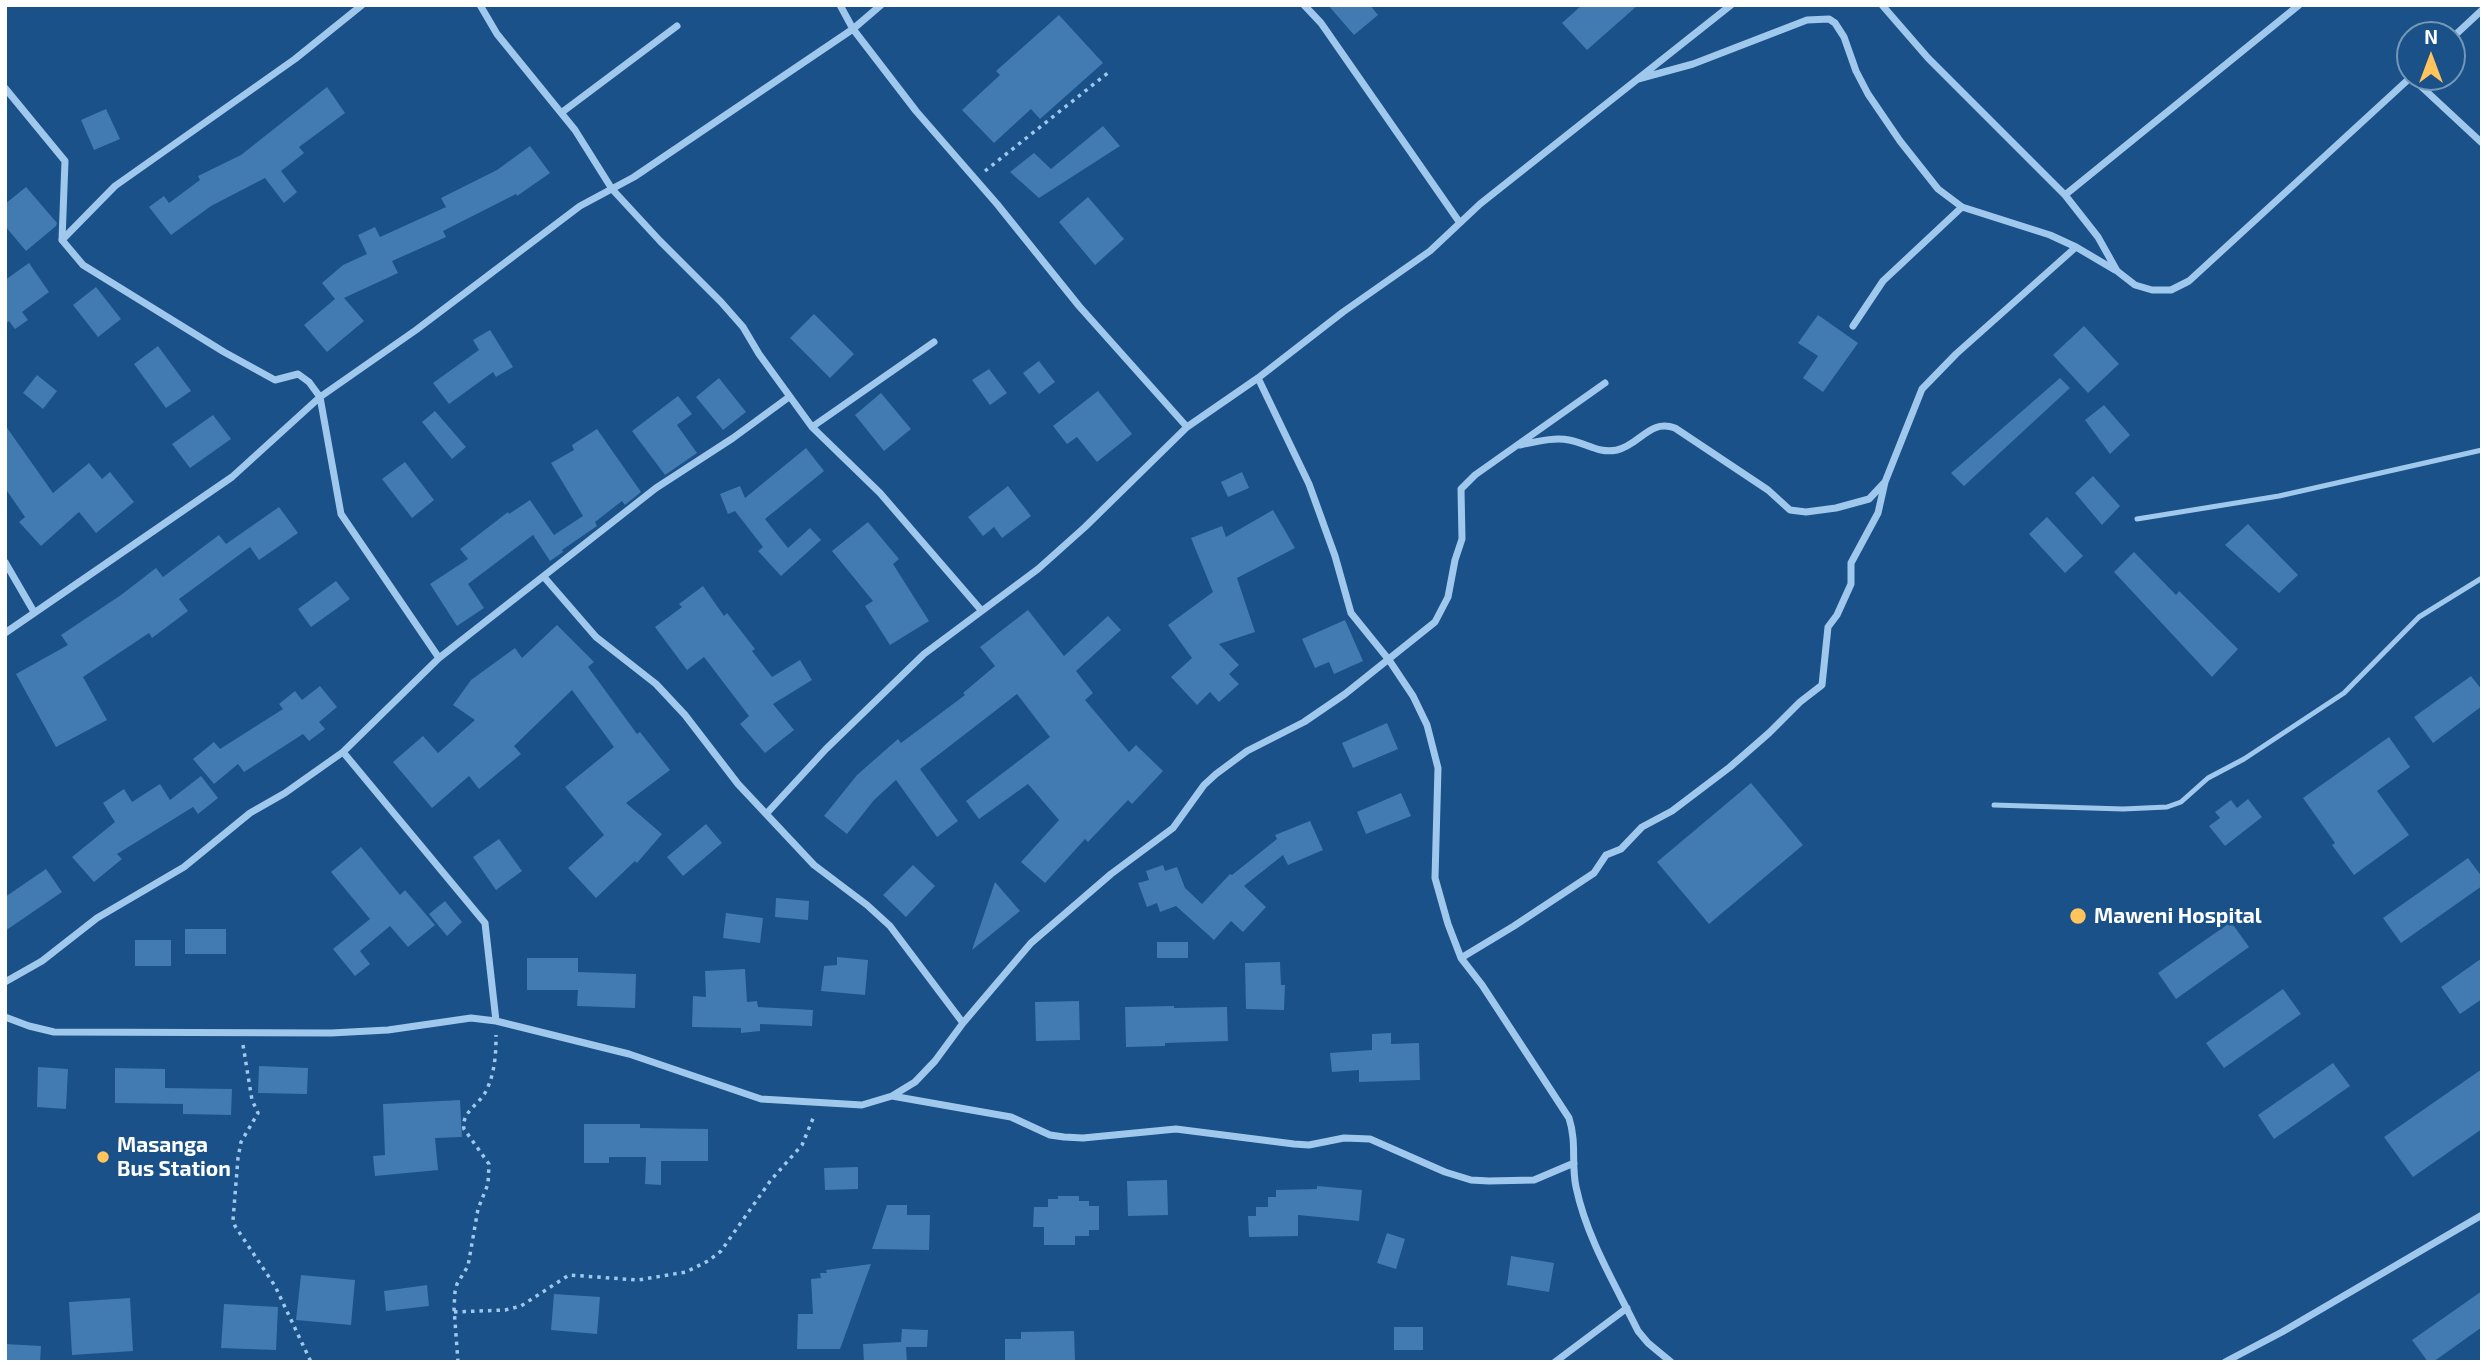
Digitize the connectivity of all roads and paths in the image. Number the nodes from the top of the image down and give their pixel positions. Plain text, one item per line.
1 (362, 5) edge
2 (480, 5) edge
3 (840, 5) edge
4 (880, 5) edge
5 (1304, 5) edge
6 (1731, 5) edge
7 (1882, 5) edge
8 (2299, 5) edge
9 (2482, 10) edge
10 (2466, 25) edge
11 (677, 26) dead end
12 (853, 29) junction
13 (1110, 72) dead end
14 (1634, 80) junction
15 (5, 88) edge
16 (2396, 91) edge
17 (2426, 91) edge
18 (561, 113) junction
19 (2482, 143) edge
20 (975, 178) junction
21 (612, 189) junction
22 (2065, 195) junction
23 (1962, 207) junction
24 (1460, 223) junction
25 (62, 240) junction
26 (2076, 247) junction
27 (2117, 271) junction
28 (1853, 326) dead end
29 (934, 342) dead end
30 (1258, 378) junction
31 (1605, 383) dead end
32 (320, 397) junction
33 (789, 397) junction
34 (812, 427) junction
35 (1187, 427) junction
36 (1518, 445) junction
37 (2482, 450) edge
38 (1885, 482) junction
39 (2137, 519) dead end
40 (5, 562) edge
41 (544, 577) junction
42 (2482, 578) edge
43 (981, 610) junction
44 (34, 612) junction
45 (5, 633) edge
46 (439, 658) junction
47 (1389, 660) junction
48 (343, 752) junction
49 (1994, 805) dead end
50 (767, 813) junction
51 (1461, 958) junction
52 (5, 982) edge
53 (5, 1017) edge
54 (496, 1021) junction
55 (963, 1023) junction
56 (241, 1032) junction
57 (892, 1096) junction
58 (820, 1102) junction
59 (1574, 1163) junction
60 (2482, 1215) edge
61 (1627, 1308) junction
62 (454, 1312) junction
63 (311, 1362) edge
64 (458, 1362) edge
65 (1555, 1362) edge
66 (1671, 1362) edge
67 (2225, 1362) edge

1 - 25 street
2 - 18 street
3 - 12 street
4 - 12 street
5 - 24 street
6 - 14 street
7 - 22 street
8 - 22 street
9 - 10 street
11 - 18 street
12 - 20 street
12 - 21 street
13 - 20 path
14 - 23 street
14 - 24 street
15 - 25 street
16 - 27 street
17 - 19 street
18 - 21 street
20 - 35 street
21 - 32 street
21 - 33 street
22 - 27 street
23 - 26 street
23 - 28 street
24 - 30 street
25 - 32 street
26 - 27 street
26 - 38 street
29 - 34 street
30 - 35 street
30 - 47 street
31 - 36 street
32 - 44 street
32 - 46 street
33 - 34 street
33 - 41 street
34 - 43 street
35 - 43 street
36 - 38 street
36 - 47 street
37 - 39 lane
38 - 51 street
40 - 44 street
41 - 46 street
41 - 50 street
42 - 49 lane
43 - 50 street
44 - 45 street
46 - 48 street
47 - 51 street
47 - 55 street
48 - 52 street
48 - 54 street
50 - 55 street
51 - 59 street
53 - 56 street
54 - 56 street
54 - 58 street
54 - 62 path
55 - 57 street
56 - 63 path
57 - 58 street
57 - 59 street
58 - 62 path
59 - 61 street
60 - 67 street
61 - 65 street
61 - 66 street
62 - 64 path

